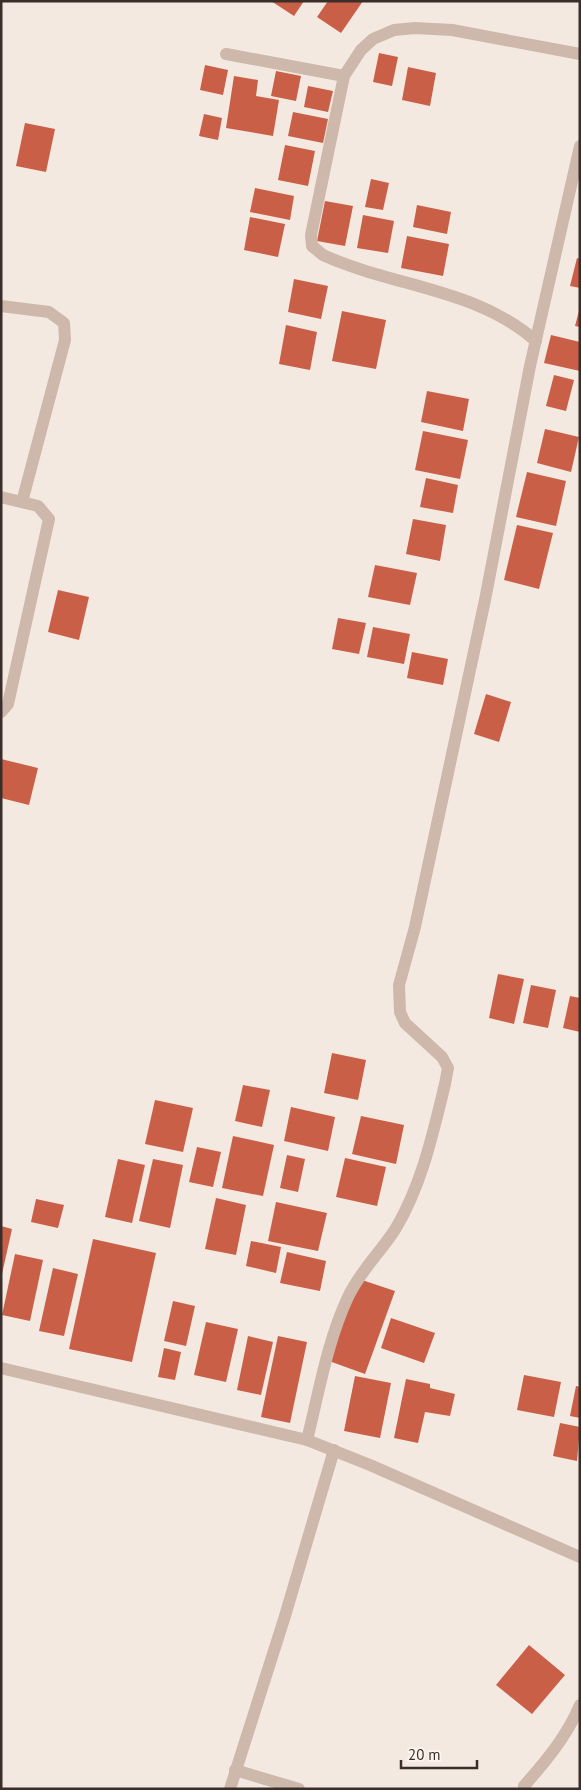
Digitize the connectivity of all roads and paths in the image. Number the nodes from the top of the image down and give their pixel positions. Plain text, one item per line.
1 (226, 54) dead end
2 (580, 54) edge
3 (344, 76) junction
4 (580, 146) edge
5 (1, 306) edge
6 (536, 341) junction
7 (1, 497) edge
8 (22, 502) junction
9 (1, 712) edge
10 (1, 1368) edge
11 (307, 1440) junction
12 (334, 1450) junction
13 (580, 1557) edge
14 (580, 1706) edge
15 (235, 1770) junction
16 (524, 1786) dead end
17 (230, 1789) edge
18 (299, 1789) edge

1 - 3 street
2 - 3 street
3 - 6 street
4 - 6 street
5 - 8 street
6 - 11 street
7 - 8 street
8 - 9 street
10 - 11 street
11 - 12 street
12 - 13 street
12 - 15 street
14 - 16 street
15 - 17 street
15 - 18 street

